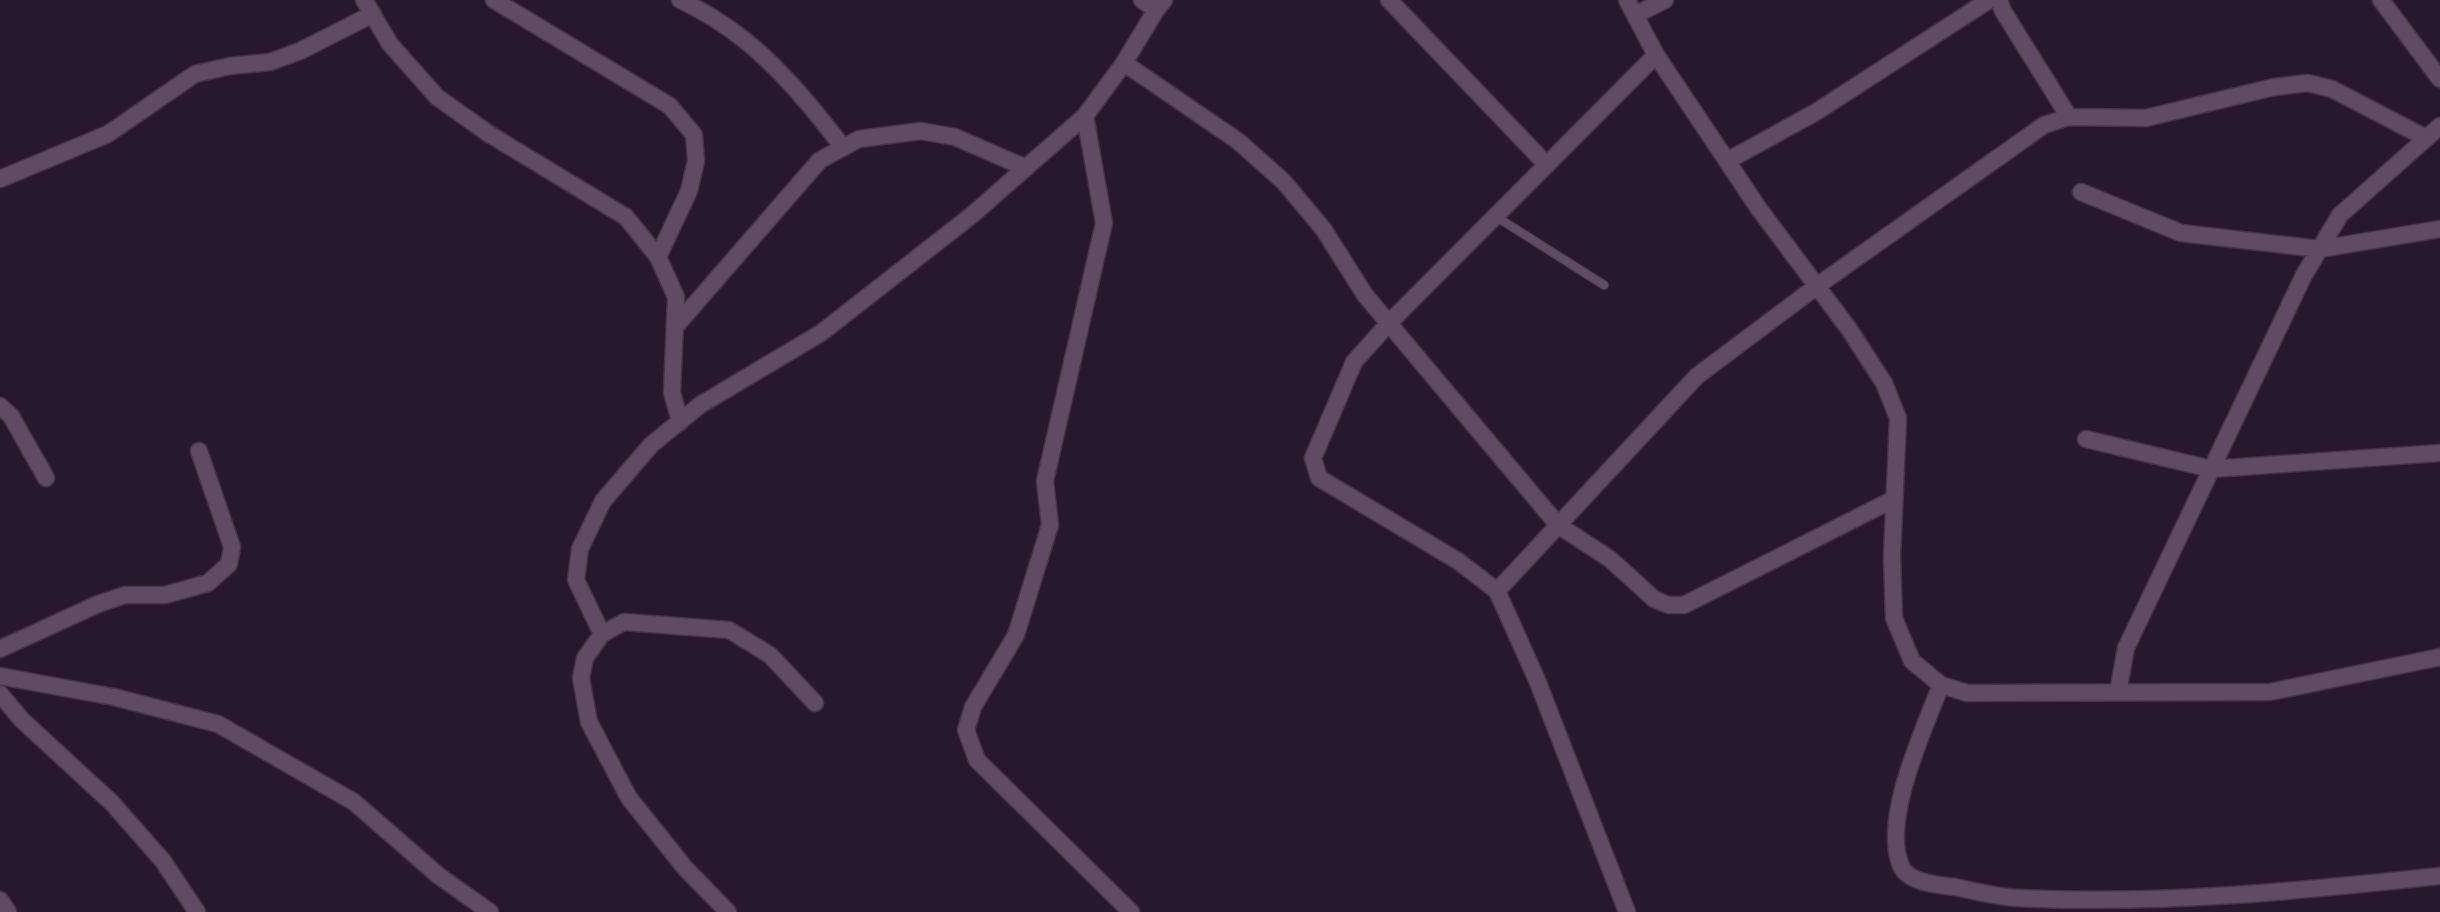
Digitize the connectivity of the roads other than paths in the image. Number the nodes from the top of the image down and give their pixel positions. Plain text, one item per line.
1 (364, 0) edge
2 (494, 0) edge
3 (680, 0) edge
4 (1389, 0) edge
5 (1627, 0) edge
6 (1665, 0) edge
7 (1989, 0) edge
8 (1999, 0) edge
9 (2381, 0) edge
10 (1154, 3) edge
11 (373, 14) junction
12 (1635, 15) junction
13 (1656, 56) junction
14 (1124, 63) junction
15 (2440, 80) edge
16 (1085, 116) junction
17 (2068, 117) junction
18 (2440, 126) edge
19 (2426, 138) junction
20 (843, 148) junction
21 (1727, 161) junction
22 (1547, 165) junction
23 (1026, 168) junction
24 (0, 179) edge
25 (2080, 192) dead end
26 (1495, 216) junction
27 (2440, 228) edge
28 (2320, 249) junction
29 (658, 257) junction
30 (1604, 285) dead end
31 (1817, 286) junction
32 (1389, 323) junction
33 (675, 327) junction
34 (0, 406) edge
35 (680, 422) junction
36 (7, 424) edge
37 (2086, 439) dead end
38 (199, 451) dead end
39 (2440, 453) edge
40 (2211, 469) junction
41 (46, 478) dead end
42 (1894, 499) junction
43 (1558, 525) junction
44 (1498, 591) junction
45 (602, 634) junction
46 (0, 648) edge
47 (2440, 657) edge
48 (0, 676) edge
49 (1941, 685) junction
50 (2118, 692) junction
51 (0, 694) edge
52 (815, 703) dead end
53 (2440, 876) edge
54 (0, 900) edge
55 (8, 912) edge
56 (197, 912) edge
57 (490, 912) edge
58 (728, 912) edge
59 (1131, 912) edge
60 (1626, 912) edge

1 - 11 street
2 - 29 street
3 - 20 street
4 - 22 street
5 - 12 street
6 - 12 street
7 - 21 street
8 - 17 street
9 - 15 street
10 - 14 street
11 - 24 street
11 - 29 street
12 - 13 street
13 - 21 street
13 - 22 street
14 - 16 street
14 - 32 street
16 - 23 street
16 - 59 street
17 - 19 street
17 - 31 street
18 - 19 street
19 - 28 street
20 - 23 street
20 - 33 street
21 - 31 street
22 - 26 street
23 - 35 street
25 - 28 street
26 - 30 lane
26 - 32 street
27 - 28 street
28 - 40 street
29 - 33 street
31 - 42 street
31 - 43 street
32 - 43 street
32 - 44 street
33 - 35 street
34 - 36 street
35 - 45 street
36 - 41 street
37 - 40 street
38 - 46 street
39 - 40 street
40 - 50 street
42 - 43 street
42 - 49 street
43 - 44 street
44 - 60 street
45 - 52 street
45 - 58 street
47 - 50 street
48 - 57 street
49 - 50 street
49 - 53 street
51 - 56 street
54 - 55 street

